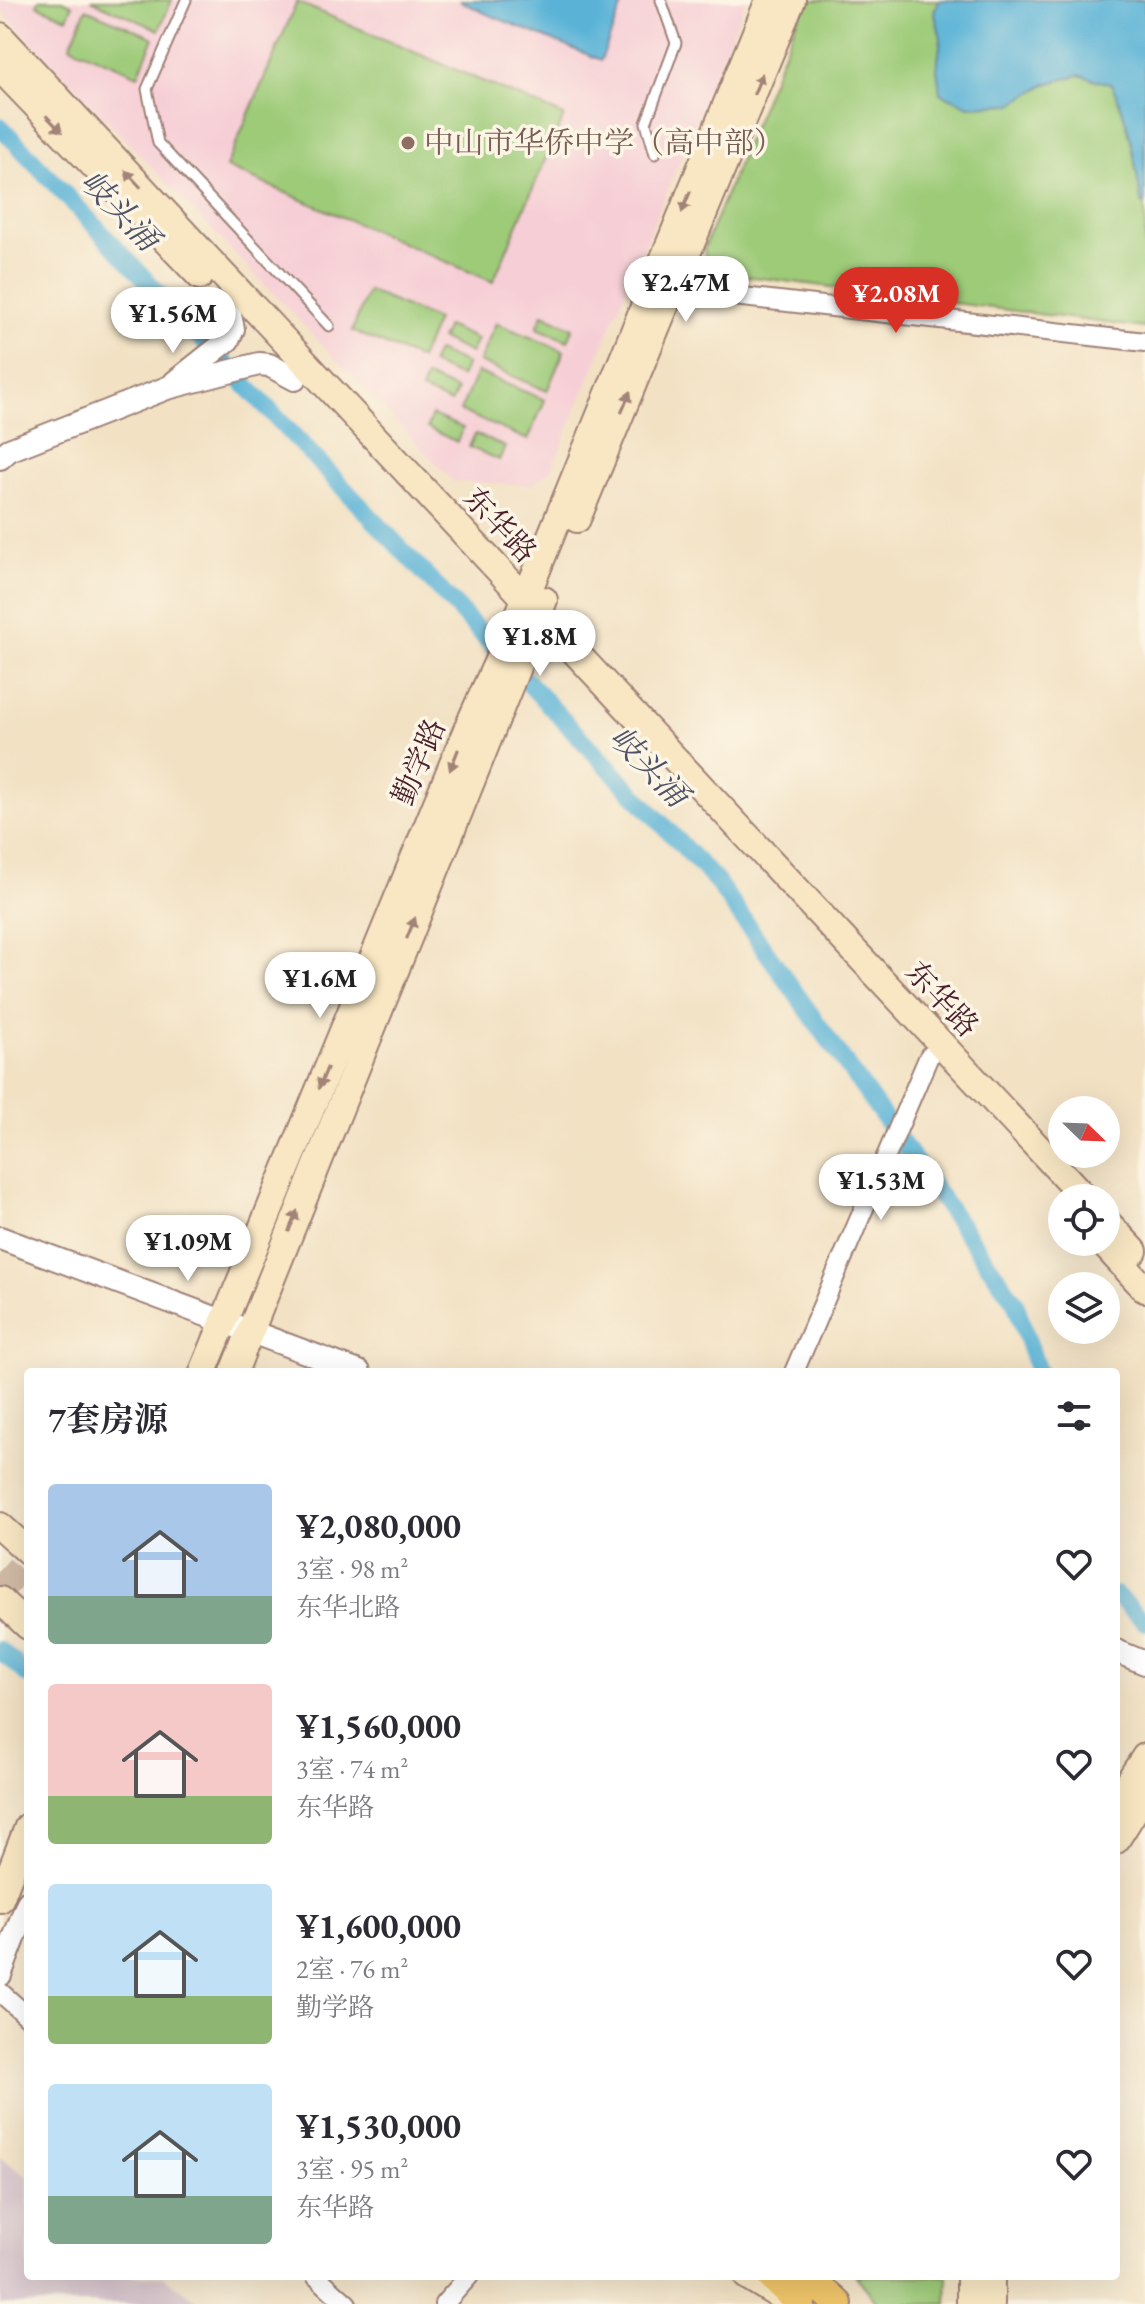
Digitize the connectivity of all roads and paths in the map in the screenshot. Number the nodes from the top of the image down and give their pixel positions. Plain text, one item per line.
1 (186, 0) edge
2 (661, 0) edge
3 (769, 0) edge
4 (792, 0) edge
5 (0, 36) edge
6 (0, 68) edge
7 (655, 154) dead end
8 (662, 288) junction
9 (228, 305) junction
10 (329, 326) dead end
11 (1145, 342) edge
12 (212, 367) junction
13 (295, 379) junction
14 (0, 458) edge
15 (529, 614) junction
16 (492, 697) junction
17 (929, 1056) junction
18 (1048, 1184) edge
19 (1072, 1184) edge
20 (1120, 1236) edge
21 (0, 1238) edge
22 (1115, 1256) edge
23 (1145, 1263) edge
24 (1145, 1289) edge
25 (223, 1320) junction
26 (250, 1330) junction
27 (205, 1368) edge
28 (236, 1368) edge
29 (349, 1368) edge
30 (796, 1368) edge
31 (0, 1526) edge
32 (24, 1547) edge
33 (0, 1600) edge
34 (24, 1622) edge
35 (1120, 1653) edge
36 (1145, 1663) edge
37 (1145, 1757) edge
38 (1145, 1794) edge
39 (1120, 1795) edge
40 (1120, 1834) edge
41 (24, 1837) edge
42 (0, 1899) edge
43 (24, 1912) edge
44 (0, 1975) edge
45 (0, 1992) edge
46 (24, 2013) edge
47 (320, 2280) edge
48 (465, 2280) edge
49 (754, 2280) edge
50 (775, 2280) edge
51 (811, 2280) edge
52 (818, 2280) edge
53 (974, 2289) edge
54 (836, 2302) edge
55 (347, 2304) edge
56 (444, 2304) edge
57 (793, 2304) edge
58 (801, 2304) edge
59 (991, 2304) edge

1 - 10 lane
2 - 7 lane
3 -> 8 main road, 勤学路
8 -> 4 main road, 勤学路
15 -> 5 main road, 东华路
6 -> 9 main road, 东华路
8 - 11 street
8 - 15 main road, 勤学路
9 - 12 street
9 - 13 main road, 东华路
12 - 13 street
12 - 14 street
13 - 15 main road, 东华路
15 - 16 main road, 勤学路
15 - 17 main road, 东华路
15 - 19 main road, 东华路
16 -> 25 main road, 勤学路
26 -> 16 main road, 勤学路
17 - 18 main road, 东华路
17 - 30 street
20 - 23 main road
21 - 25 street
22 - 24 main road
25 - 26 street
25 - 27 main road, 勤学路
26 - 28 main road, 勤学路
26 - 29 street
31 - 32 main road
33 - 34 main road
35 - 36 street
37 - 39 main road
38 - 40 main road
41 - 42 main road
43 - 44 street
45 - 46 street
47 - 55 street
48 - 56 street
49 - 57 main road
50 - 58 main road
51 - 54 main road
52 - 54 main road
53 - 59 main road

